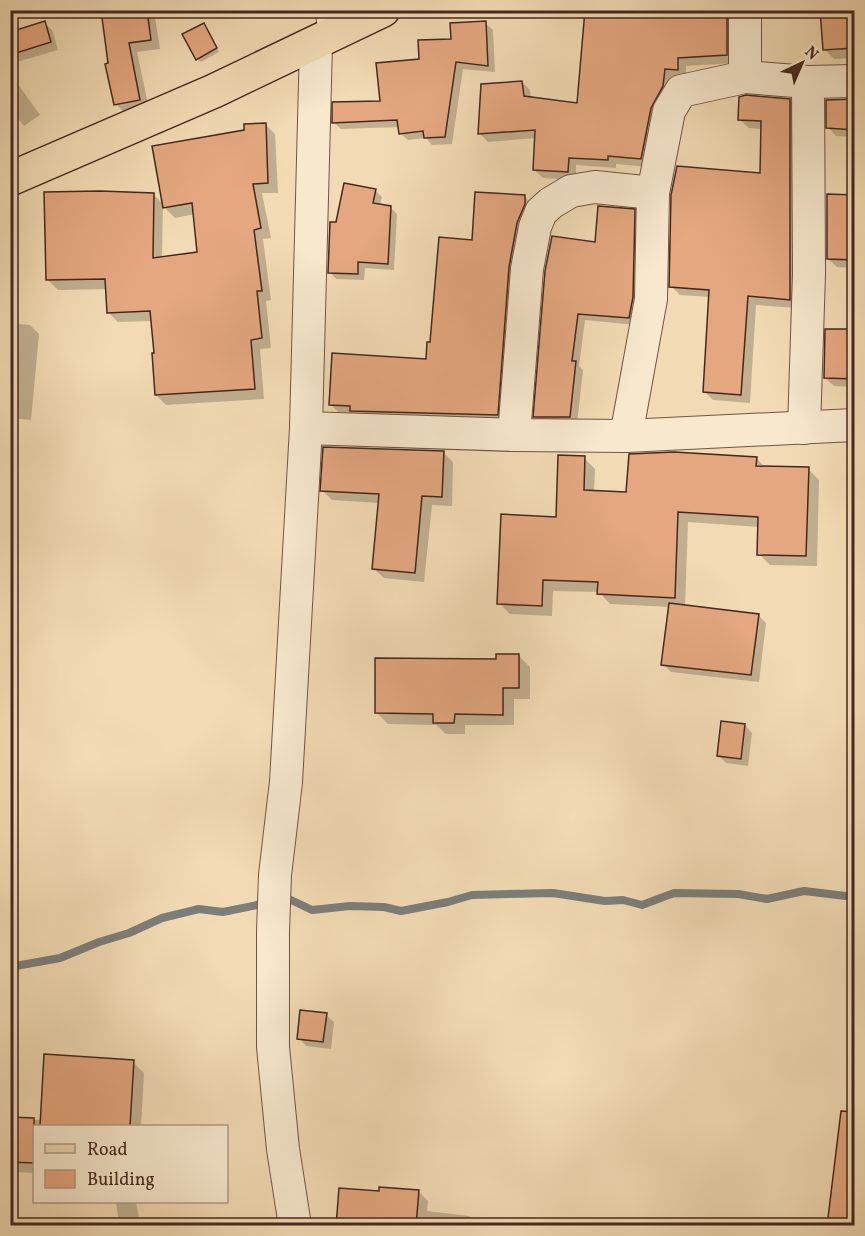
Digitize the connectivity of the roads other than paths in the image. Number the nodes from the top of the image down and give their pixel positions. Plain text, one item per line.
1 (383, 10) edge
2 (745, 10) edge
3 (327, 29) edge
4 (745, 77) junction
5 (855, 81) edge
6 (808, 82) junction
7 (10, 179) edge
8 (652, 193) junction
9 (855, 425) edge
10 (306, 428) junction
11 (804, 428) junction
12 (514, 435) junction
13 (626, 436) junction
14 (295, 1226) edge

1 - 3 main road
2 - 4 street
3 - 7 main road
3 - 10 street
4 - 6 street
4 - 8 street
5 - 6 street
6 - 11 street
8 - 12 street
8 - 13 street
9 - 11 street
10 - 12 street
10 - 14 street
11 - 13 street
12 - 13 street

